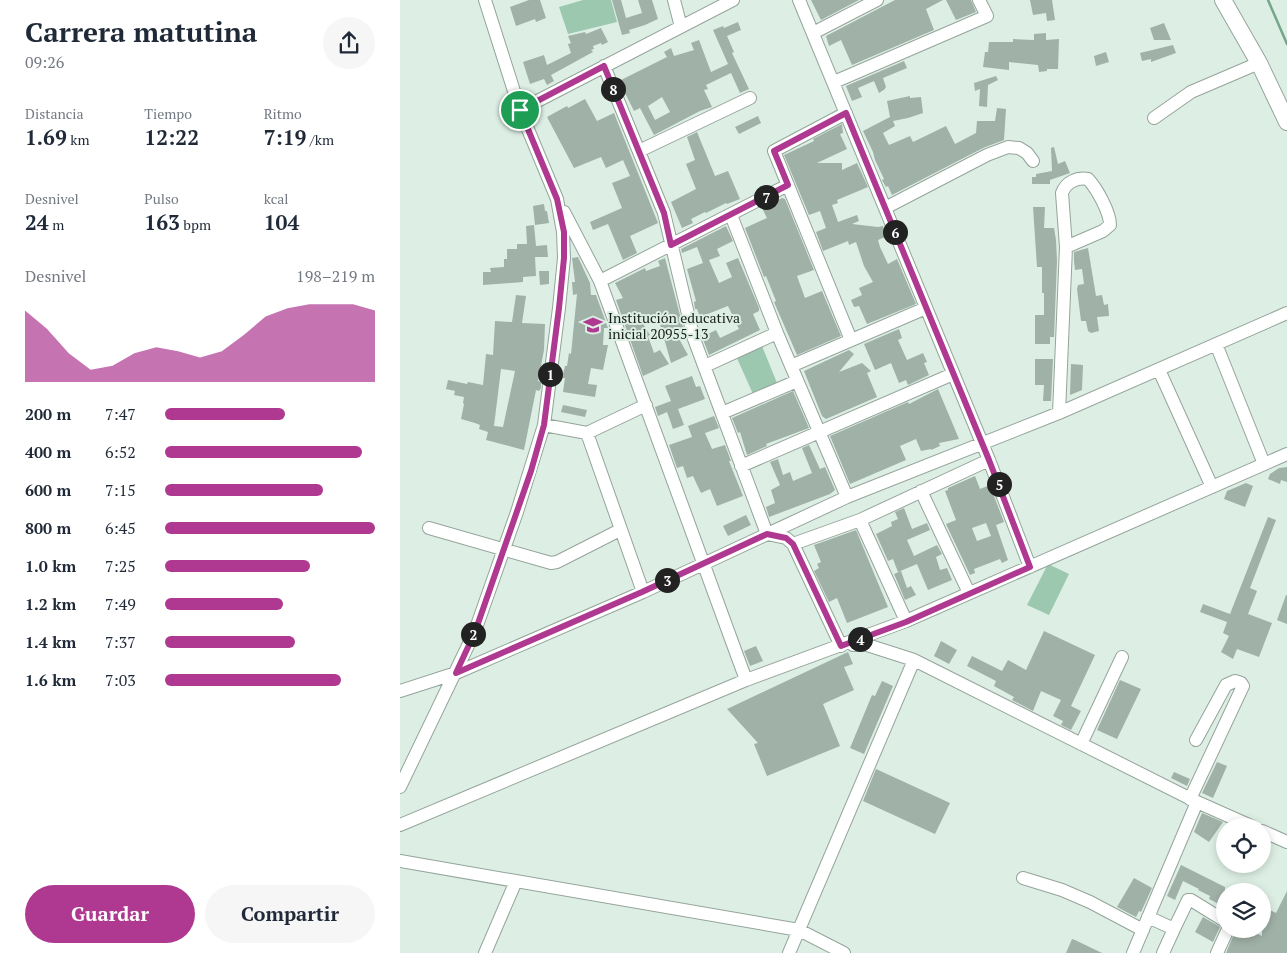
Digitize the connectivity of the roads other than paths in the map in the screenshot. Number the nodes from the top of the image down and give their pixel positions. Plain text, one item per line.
1 (485, 0) edge
2 (674, 0) edge
3 (733, 0) edge
4 (800, 0) edge
5 (877, 0) edge
6 (979, 0) edge
7 (1223, 0) edge
8 (719, 3) edge
9 (681, 27) junction
10 (813, 33) junction
11 (1259, 63) junction
12 (604, 66) junction
13 (834, 82) junction
14 (750, 98) dead end
15 (520, 110) junction
16 (846, 113) junction
17 (1154, 118) dead end
18 (1287, 122) edge
19 (639, 151) junction
20 (1033, 161) dead end
21 (788, 185) junction
22 (557, 199) junction
23 (886, 208) junction
24 (731, 214) junction
25 (671, 245) junction
26 (1066, 247) junction
27 (600, 281) junction
28 (926, 308) junction
29 (1287, 313) edge
30 (778, 333) junction
31 (851, 340) junction
32 (1216, 344) junction
33 (705, 366) junction
34 (791, 366) junction
35 (1159, 370) junction
36 (953, 374) junction
37 (797, 381) junction
38 (646, 405) junction
39 (722, 413) junction
40 (1059, 413) junction
41 (544, 425) junction
42 (818, 432) junction
43 (587, 433) junction
44 (982, 444) junction
45 (1286, 455) edge
46 (989, 460) junction
47 (1264, 464) junction
48 (741, 466) junction
49 (1212, 487) junction
50 (921, 491) junction
51 (847, 497) junction
52 (860, 520) junction
53 (429, 528) dead end
54 (620, 530) junction
55 (767, 534) junction
56 (793, 544) junction
57 (505, 548) junction
58 (704, 563) junction
59 (1030, 567) junction
60 (642, 592) junction
61 (969, 593) junction
62 (906, 622) junction
63 (841, 646) junction
64 (1122, 657) dead end
65 (914, 660) junction
66 (456, 673) junction
67 (746, 680) junction
68 (400, 691) edge
69 (1218, 697) junction
70 (1234, 705) junction
71 (1196, 740) dead end
72 (1081, 744) junction
73 (400, 787) edge
74 (1194, 800) junction
75 (1233, 818) edge
76 (400, 824) edge
77 (1271, 836) edge
78 (1287, 842) edge
79 (400, 861) edge
80 (1023, 878) dead end
81 (516, 880) junction
82 (1216, 916) edge
83 (1148, 917) junction
84 (1174, 929) junction
85 (799, 930) junction
86 (1143, 930) junction
87 (1224, 938) edge
88 (485, 953) edge
89 (789, 953) edge
90 (844, 953) edge
91 (1133, 953) edge
92 (1163, 953) edge
93 (1217, 953) edge

1 - 15 street
2 - 9 street
3 - 8 street
4 - 10 street
5 - 10 street
6 - 13 street
7 - 11 main road
8 - 9 street
9 - 12 street
10 - 13 street
11 - 17 street
11 - 18 main road
12 - 15 street
12 - 19 street
13 - 16 street
14 - 19 street
15 - 22 street
16 - 21 street
16 - 23 street
19 - 25 street
20 - 23 street
21 - 24 street
21 - 31 street
22 - 27 street
22 - 41 street
23 - 28 street
24 - 25 street
24 - 30 street
25 - 27 street
25 - 33 street
26 - 26 street
26 - 40 street
27 - 38 street
28 - 31 street
28 - 36 street
29 - 32 street
30 - 33 street
30 - 34 street
31 - 34 street
32 - 35 street
32 - 47 street
33 - 39 street
34 - 37 street
35 - 40 street
35 - 49 street
36 - 42 street
36 - 44 street
37 - 39 street
37 - 42 street
38 - 43 street
38 - 58 street
39 - 48 street
40 - 44 street
41 - 43 street
41 - 57 street
42 - 48 street
42 - 51 street
43 - 54 street
44 - 46 street
44 - 51 street
45 - 47 street
46 - 50 street
46 - 59 street
47 - 49 street
48 - 55 street
49 - 59 street
50 - 52 street
50 - 61 street
51 - 55 street
52 - 56 street
52 - 62 street
53 - 57 street
54 - 57 street
54 - 60 street
55 - 56 street
55 - 58 street
56 - 63 street
57 - 66 street
58 - 60 street
58 - 67 street
59 - 61 street
60 - 66 street
61 - 62 street
62 - 63 street
63 - 65 street
63 - 67 street
64 - 72 street
65 - 72 street
65 - 85 street
66 - 68 street
66 - 73 street
67 - 76 street
69 - 70 street
69 - 70 street
69 - 71 street
70 - 74 street
72 - 74 street
74 - 75 street
74 - 83 street
77 - 78 street
79 - 81 street
80 - 86 street
81 - 85 street
81 - 88 street
82 - 84 street
83 - 84 street
83 - 86 street
84 - 92 street
85 - 89 street
85 - 90 street
86 - 91 street
87 - 93 street

